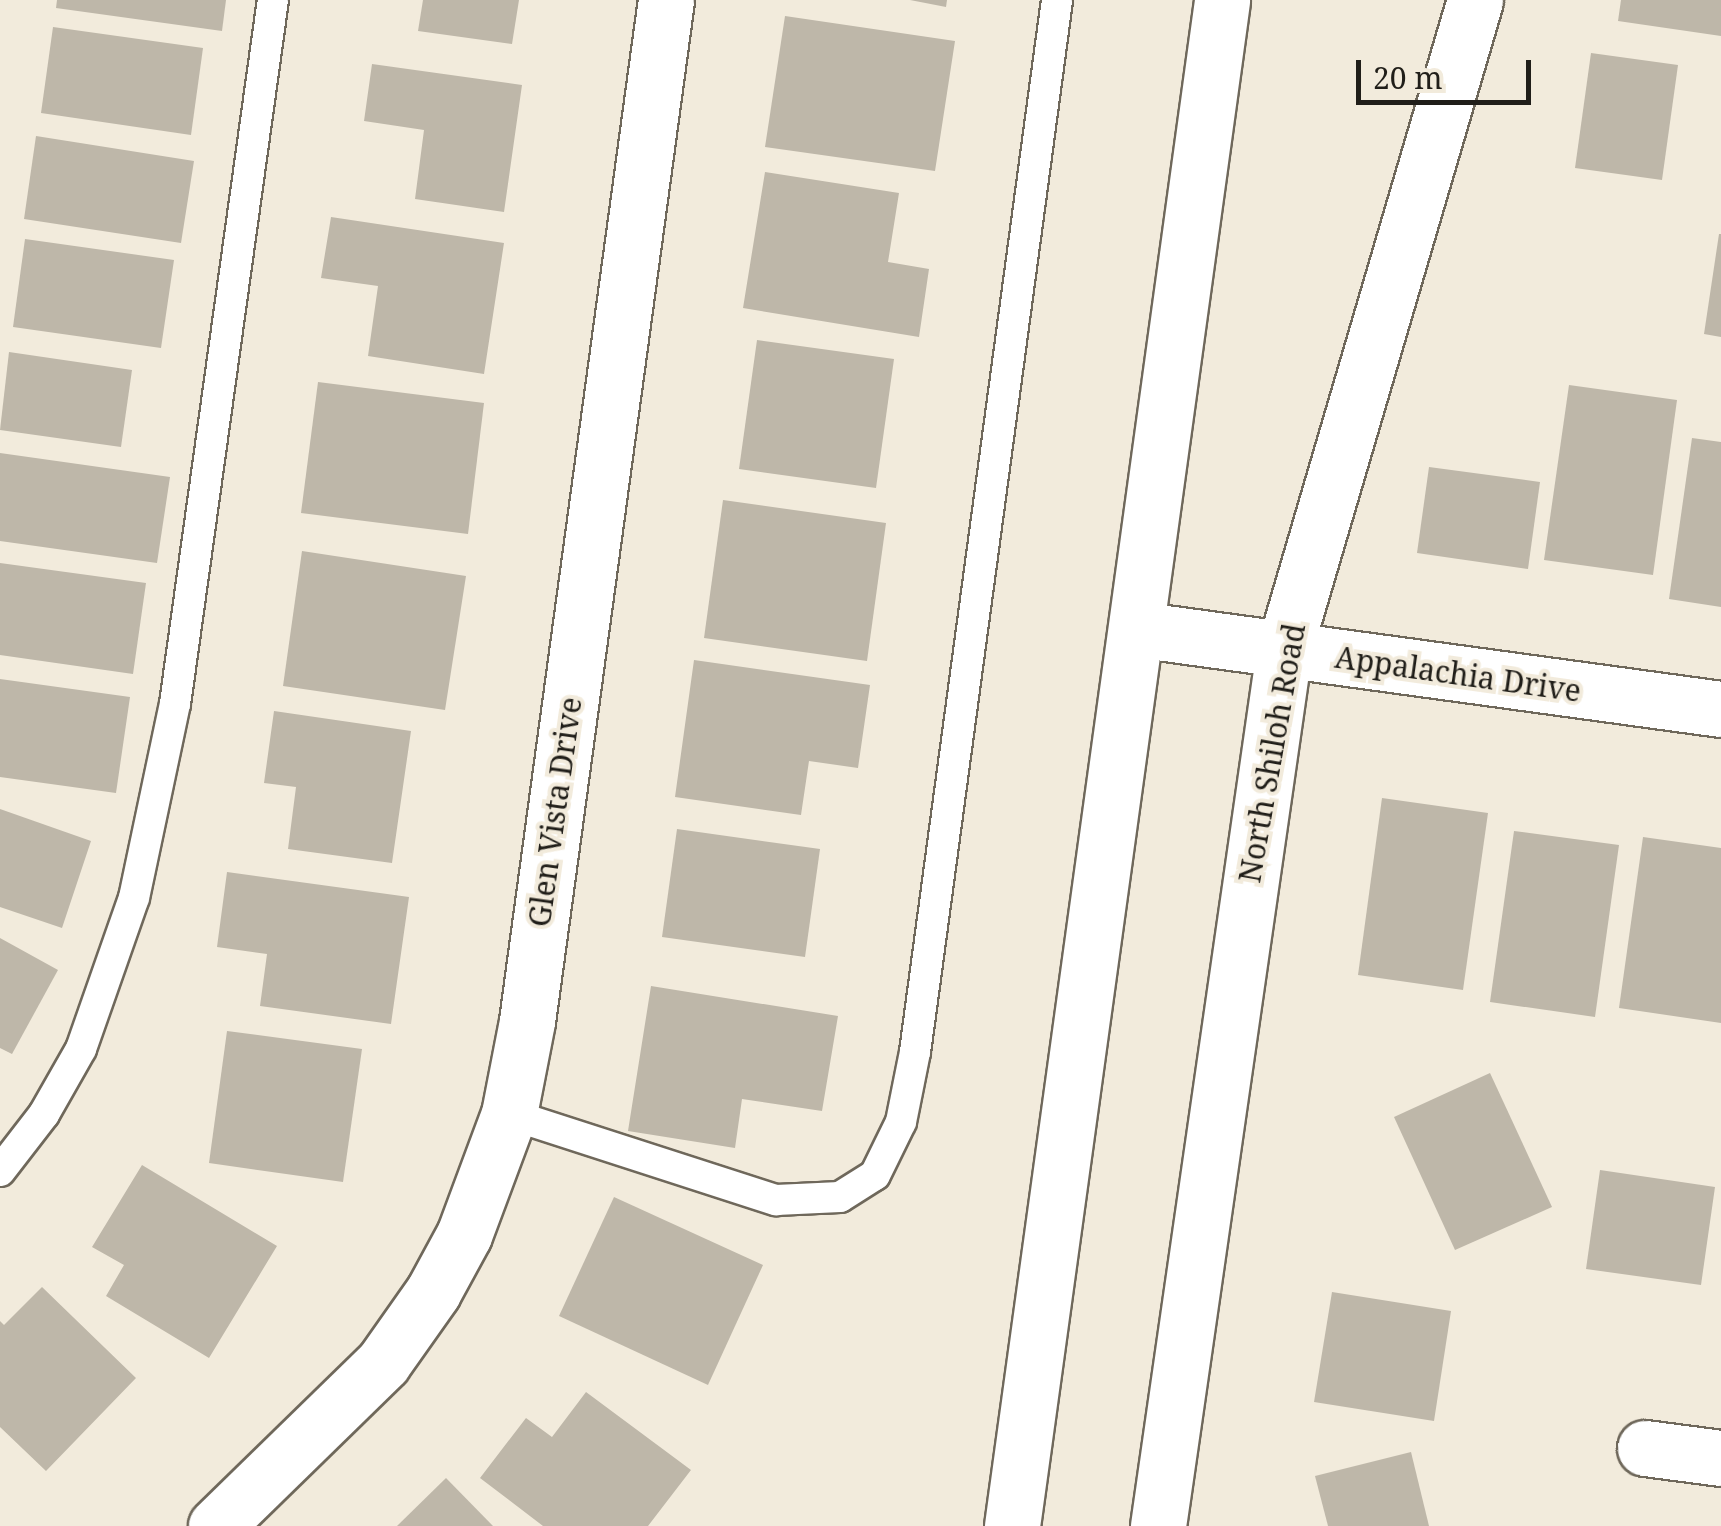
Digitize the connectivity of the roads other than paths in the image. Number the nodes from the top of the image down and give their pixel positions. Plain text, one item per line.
1 (272, 0) edge
2 (666, 0) edge
3 (1058, 0) edge
4 (1222, 0) edge
5 (1475, 0) edge
6 (1136, 629) junction
7 (1284, 650) junction
8 (1721, 709) edge
9 (508, 1114) junction
10 (0, 1172) edge
11 (1645, 1448) dead end
12 (1721, 1458) edge
13 (216, 1526) edge
14 (1012, 1526) edge
15 (1158, 1526) edge

1 - 10 lane
2 - 9 main road, Glen Vista Drive
3 - 9 lane
4 - 6 main road
5 - 7 main road, North Shiloh Road
6 - 7 main road, Appalachia Drive
6 - 14 main road
7 - 8 main road, Appalachia Drive
7 - 15 main road, North Shiloh Road
9 - 13 main road, Glen Vista Drive
11 - 12 main road

